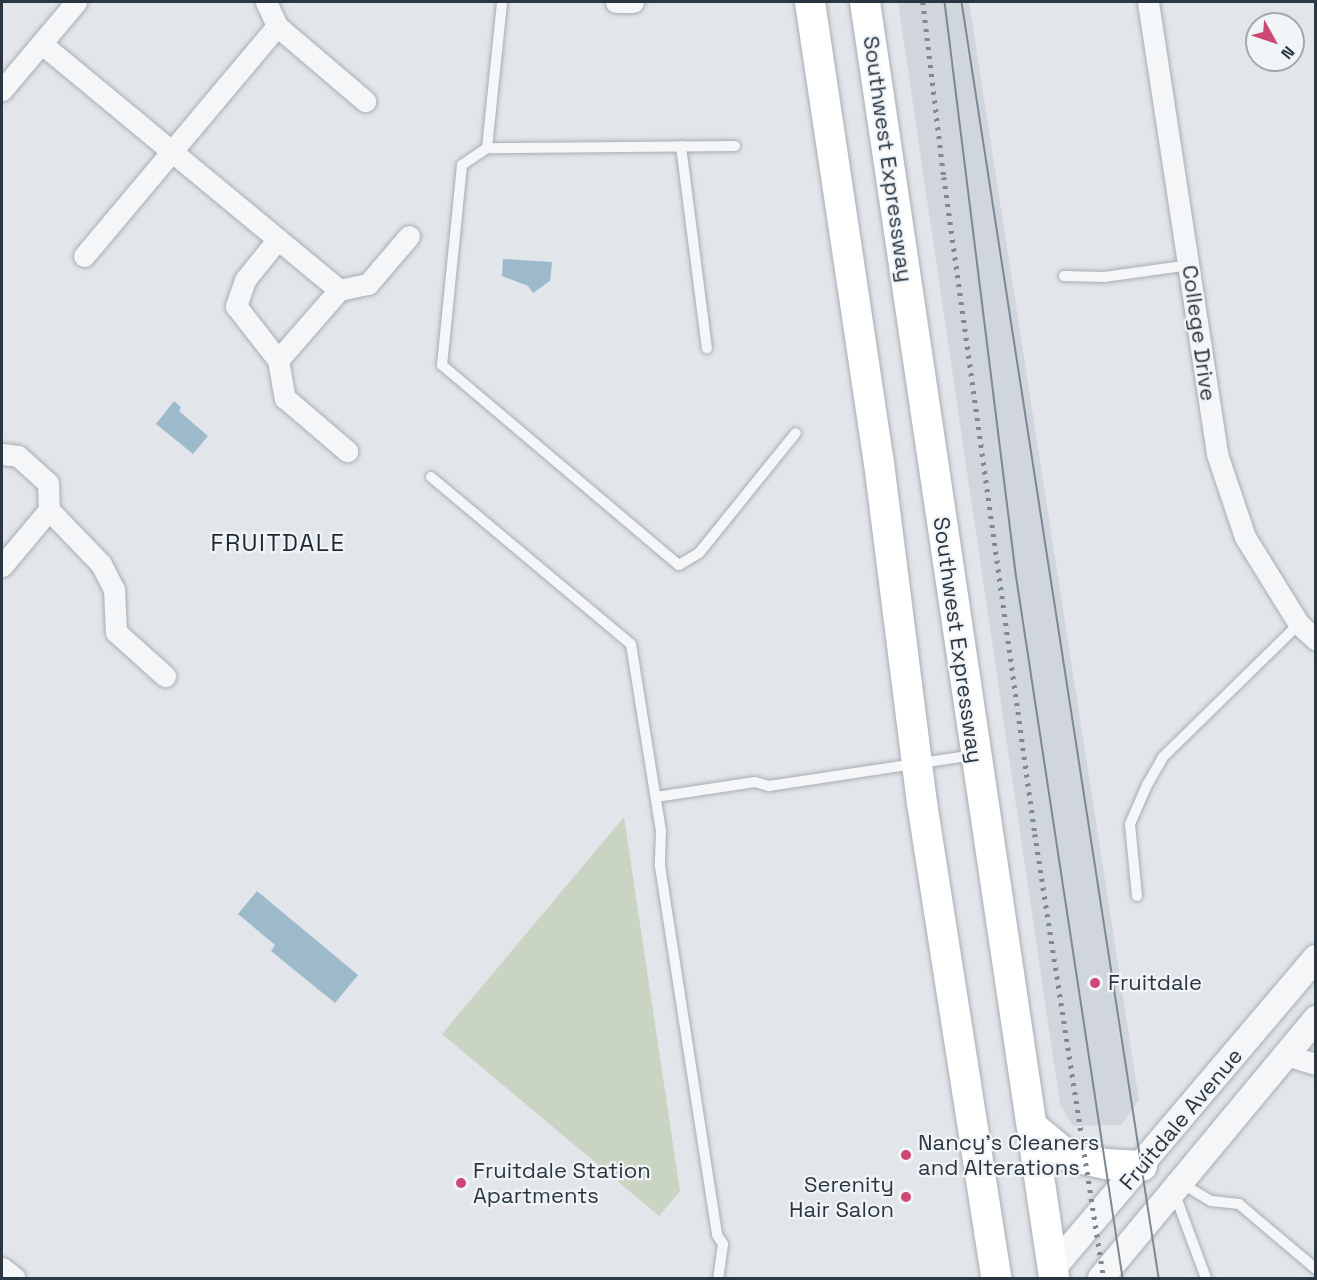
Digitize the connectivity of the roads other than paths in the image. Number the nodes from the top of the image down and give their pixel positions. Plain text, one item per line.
1 (76, 2) edge
2 (266, 2) edge
3 (502, 2) edge
4 (616, 2) edge
5 (633, 2) edge
6 (810, 2) edge
7 (865, 2) edge
8 (1148, 2) edge
9 (277, 26) junction
10 (42, 44) junction
11 (2, 90) edge
12 (365, 101) dead end
13 (681, 146) junction
14 (735, 146) dead end
15 (487, 148) junction
16 (171, 151) junction
17 (409, 236) dead end
18 (277, 240) junction
19 (84, 256) dead end
20 (1190, 265) junction
21 (1064, 276) dead end
22 (339, 290) junction
23 (707, 348) dead end
24 (278, 360) junction
25 (796, 433) dead end
26 (347, 451) dead end
27 (2, 454) edge
28 (431, 477) dead end
29 (49, 510) junction
30 (4, 558) edge
31 (1299, 624) junction
32 (1316, 640) edge
33 (165, 676) dead end
34 (975, 755) junction
35 (918, 765) junction
36 (656, 797) junction
37 (1137, 896) dead end
38 (1316, 958) edge
39 (1316, 1019) edge
40 (1286, 1055) junction
41 (1316, 1064) edge
42 (1033, 1127) junction
43 (1142, 1166) junction
44 (1178, 1188) junction
45 (2, 1268) edge
46 (1316, 1269) edge
47 (1050, 1275) edge
48 (15, 1278) edge
49 (718, 1278) edge
50 (996, 1278) edge
51 (1101, 1278) edge
52 (1206, 1278) edge

1 - 10 street
2 - 9 street
3 - 15 lane
4 - 5 street
6 - 35 main road
7 - 34 main road, Southwest Expressway
8 - 20 street, College Drive
9 - 12 street
9 - 16 street
10 - 11 street
10 - 16 street
13 - 14 lane
13 - 15 lane
13 - 23 lane
15 - 25 lane
16 - 18 street
16 - 19 street
17 - 22 street
18 - 22 street
18 - 24 street
20 - 21 lane
20 - 31 street, College Drive
22 - 24 street
24 - 26 street
27 - 29 street
28 - 36 lane
29 - 30 street
29 - 33 street
31 - 32 street, College Drive
31 - 37 lane
34 - 35 lane
34 - 42 main road, Southwest Expressway
35 - 36 lane
35 - 50 main road
36 - 49 lane
38 - 43 street, Fruitdale Avenue
39 - 40 street, Fruitdale Avenue
40 - 41 street
40 - 44 street, Fruitdale Avenue
42 - 43 main road
42 - 47 main road, Southwest Expressway
43 - 47 street, Fruitdale Avenue
44 - 46 lane
44 - 51 street, Fruitdale Avenue
44 - 52 lane
45 - 48 street

